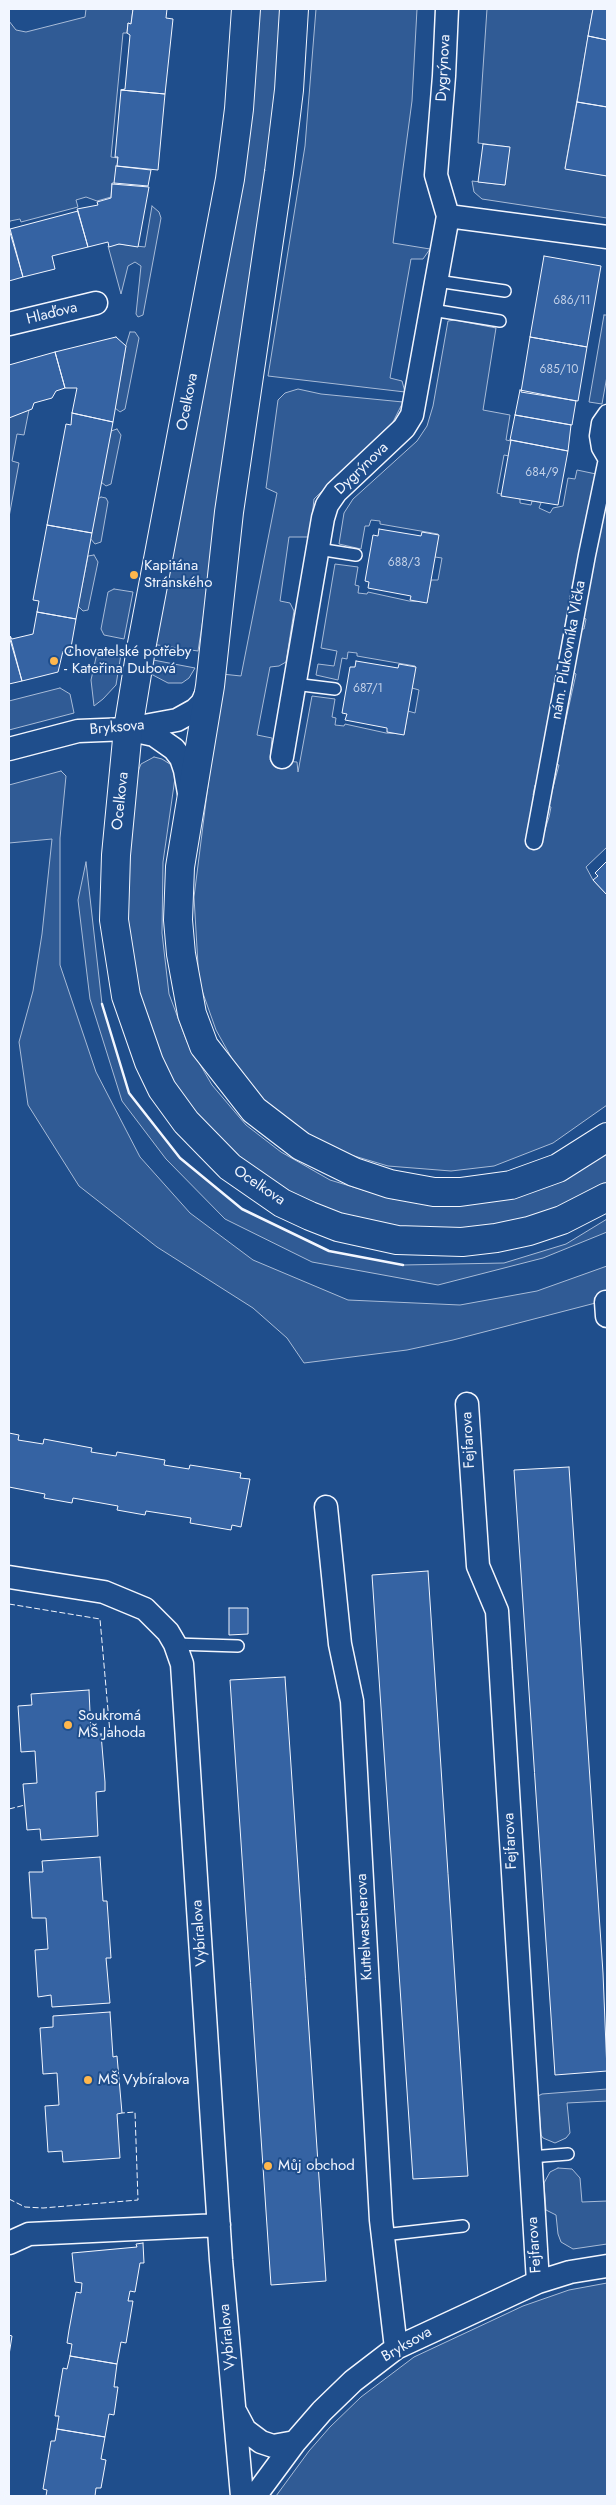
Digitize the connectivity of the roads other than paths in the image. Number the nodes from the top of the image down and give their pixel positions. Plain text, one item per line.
1 (246, 9) edge
2 (294, 9) edge
3 (447, 9) edge
4 (448, 216) junction
5 (607, 238) edge
6 (438, 281) junction
7 (505, 291) dead end
8 (96, 303) dead end
9 (432, 310) junction
10 (500, 321) dead end
11 (9, 324) edge
12 (607, 412) edge
13 (607, 459) edge
14 (318, 549) junction
15 (356, 555) dead end
16 (294, 684) junction
17 (210, 686) junction
18 (335, 689) dead end
19 (128, 730) junction
20 (9, 749) edge
21 (282, 757) dead end
22 (188, 816) junction
23 (534, 841) dead end
24 (607, 1137) edge
25 (607, 1197) edge
26 (467, 1404) dead end
27 (326, 1507) dead end
28 (9, 1577) edge
29 (175, 1644) junction
30 (238, 1646) dead end
31 (568, 2154) dead end
32 (530, 2157) junction
33 (219, 2226) junction
34 (463, 2226) dead end
35 (383, 2235) junction
36 (9, 2243) edge
37 (607, 2266) edge
38 (538, 2282) junction
39 (396, 2348) junction
40 (234, 2409) junction
41 (296, 2442) junction
42 (242, 2496) edge
43 (255, 2496) edge

1 - 19 street, Ocelkova
2 - 17 street
3 - 4 street, Dygrýnova
4 - 5 street
4 - 6 street, Dygrýnova
6 - 7 lane
6 - 9 street, Dygrýnova
8 - 11 street, Hlaďova
9 - 10 lane
9 - 14 street, Dygrýnova
12 - 13 street, nám. Plukovníka Vlčka
13 - 23 street, nám. Plukovníka Vlčka
14 - 15 lane
14 - 16 street, Dygrýnova
16 - 18 lane
16 - 21 street, Dygrýnova
17 - 19 street, Bryksova
17 - 22 street
19 - 20 street, Bryksova
19 - 22 street
19 - 25 street, Ocelkova
22 - 24 street
26 - 32 street, Fejfarova
27 - 35 street, Kuttelwascherova
28 - 29 street, Vybíralova
29 - 30 lane
29 - 33 street, Vybíralova
31 - 32 lane
32 - 38 street, Fejfarova
33 - 36 street
33 - 40 street, Vybíralova
34 - 35 lane
35 - 39 street, Kuttelwascherova
37 - 38 street, Bryksova
38 - 39 street, Bryksova
39 - 41 street, Bryksova
40 - 41 street
40 - 42 street, Vybíralova
41 - 43 street, Bryksova

